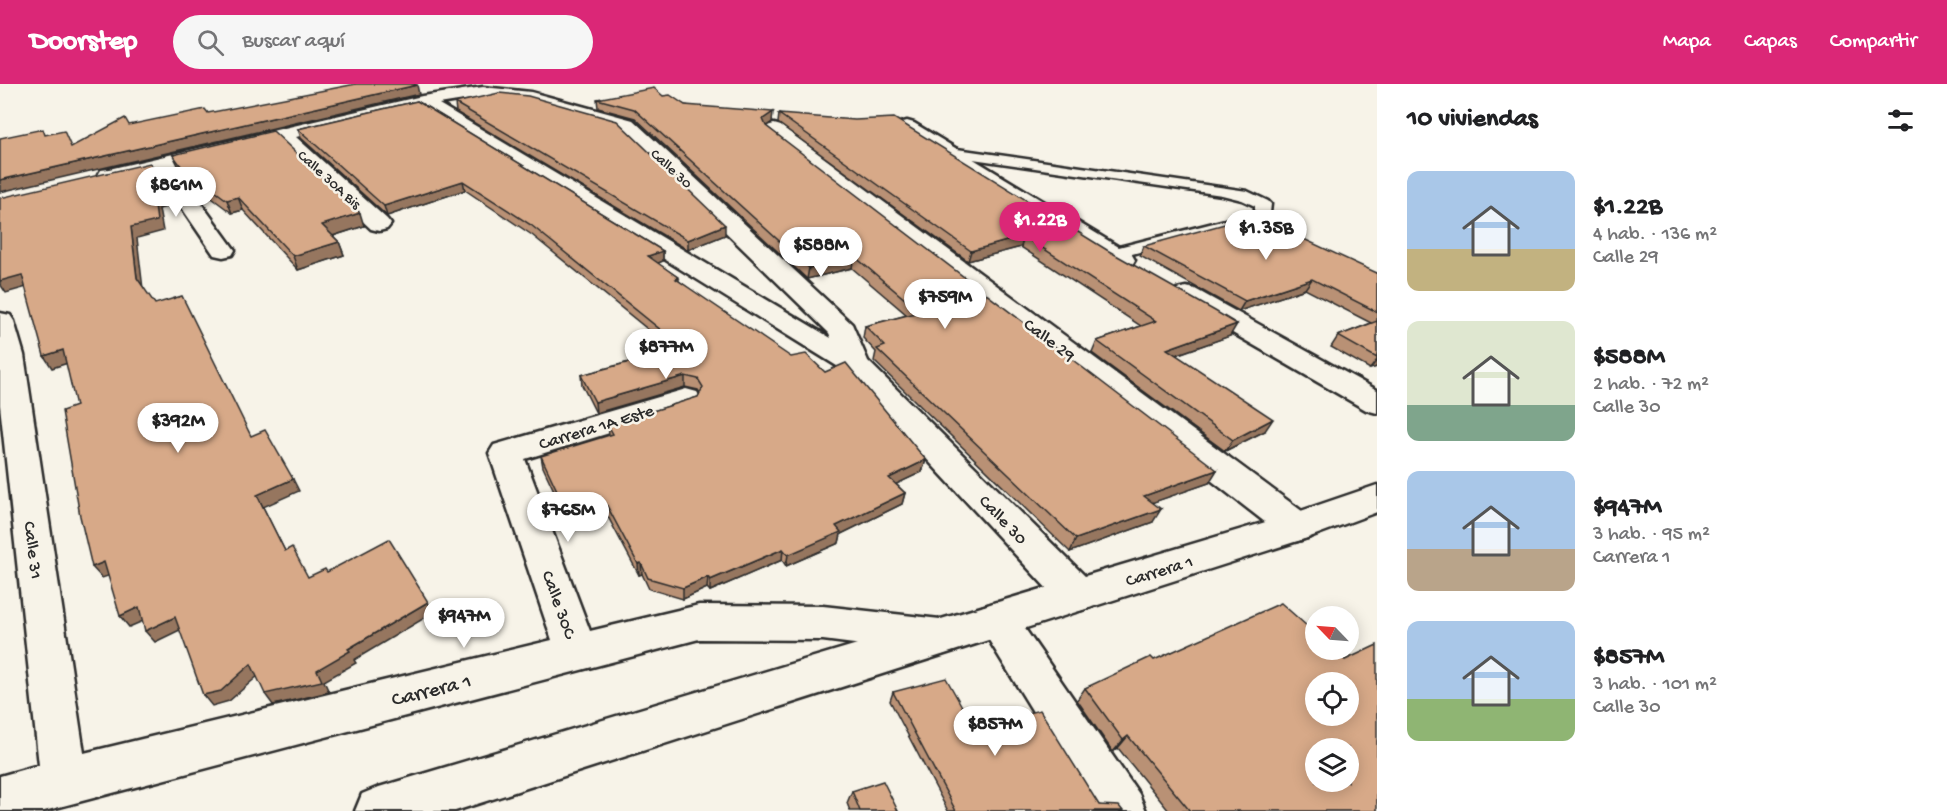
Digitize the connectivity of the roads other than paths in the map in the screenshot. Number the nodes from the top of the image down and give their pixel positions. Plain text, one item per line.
1 (422, 101) junction
2 (907, 127) edge
3 (774, 130) edge
4 (282, 134) junction
5 (950, 152) junction
6 (162, 163) junction
7 (92, 179) edge
8 (1251, 218) junction
9 (379, 224) dead end
10 (1272, 228) edge
11 (223, 250) dead end
12 (1113, 254) junction
13 (3, 344) edge
14 (855, 365) junction
15 (1373, 397) edge
16 (686, 399) edge
17 (506, 453) joint
18 (1377, 498) edge
19 (1297, 527) junction
20 (1078, 595) junction
21 (996, 619) junction
22 (940, 637) junction
23 (577, 652) junction
24 (64, 781) junction
25 (0, 800) edge
26 (379, 811) edge
27 (1122, 811) edge

1 - 4 street, Calle 30
1 - 14 street, Calle 30
1 - 14 street, Calle 30
2 - 5 street
3 - 19 street, Calle 29
4 - 6 street, Calle 30
4 - 9 street, Calle 30A Bis
5 - 8 lane
5 - 12 street
6 - 7 street, Calle 30
6 - 11 street
8 - 10 lane
8 - 12 lane
12 - 15 street
13 - 24 street, Calle 31
14 - 20 street, Calle 30
16 - 17 street, Carrera 1A Este
17 - 23 street, Calle 30C
18 - 19 street, Carrera 1
19 - 20 street, Carrera 1
20 - 21 street, Carrera 1
21 - 22 street, Carrera 1
21 - 27 street
22 - 23 street, Carrera 1
22 - 26 street, Carrera 1
23 - 24 street, Carrera 1
24 - 25 street, Carrera 1

